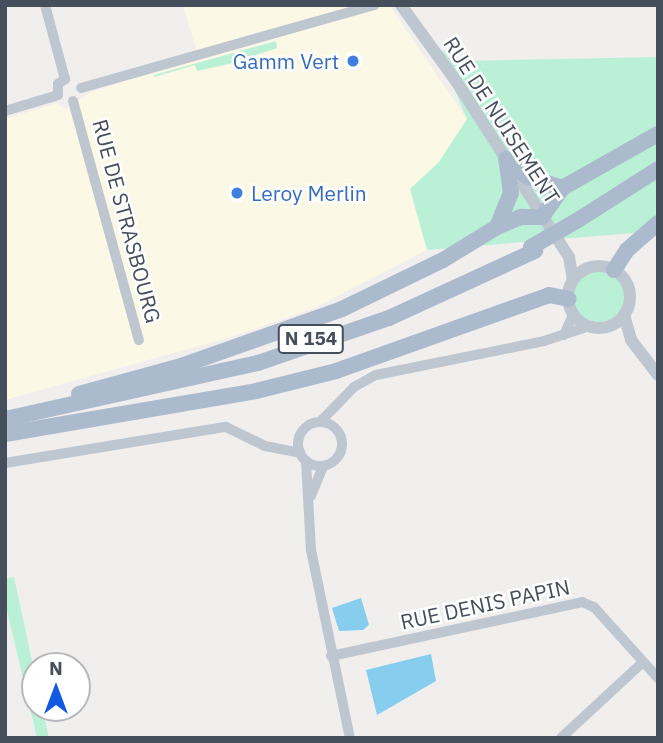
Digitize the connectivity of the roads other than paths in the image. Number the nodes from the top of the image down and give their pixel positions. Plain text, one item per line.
1 (45, 5) edge
2 (374, 5) edge
3 (401, 5) edge
4 (65, 79) junction
5 (81, 88) junction
6 (58, 95) junction
7 (73, 101) junction
8 (5, 111) edge
9 (658, 134) edge
10 (506, 159) junction
11 (658, 169) edge
12 (658, 174) edge
13 (562, 188) junction
14 (542, 217) junction
15 (579, 222) junction
16 (658, 223) edge
17 (497, 227) junction
18 (533, 249) junction
19 (569, 257) junction
20 (593, 267) junction
21 (614, 270) junction
22 (573, 280) junction
23 (571, 306) junction
24 (624, 315) junction
25 (389, 318) junction
26 (590, 326) junction
27 (606, 327) junction
28 (564, 335) junction
29 (139, 340) dead end
30 (631, 340) junction
31 (658, 375) edge
32 (79, 394) junction
33 (342, 398) junction
34 (5, 411) edge
35 (5, 419) edge
36 (320, 422) junction
37 (335, 428) junction
38 (5, 429) edge
39 (5, 434) edge
40 (298, 440) junction
41 (281, 448) junction
42 (303, 457) junction
43 (5, 463) edge
44 (323, 466) junction
45 (308, 503) junction
46 (331, 656) junction
47 (643, 662) junction
48 (658, 678) edge
49 (350, 738) edge
50 (561, 738) edge

1 - 4 street
2 - 5 street
3 - 10 street, RUE DE NUISEMENT
4 - 5 street
4 - 6 street
5 - 7 street
6 - 7 street, RUE DE STRASBOURG
6 - 8 street
7 - 29 street, RUE DE STRASBOURG
9 - 13 main road
10 - 13 main road
10 - 14 street, RUE DE NUISEMENT
10 - 17 main road
11 - 15 main road, N 154
12 - 15 main road, N 154
13 - 14 main road
14 - 17 main road
14 - 19 street, RUE DE NUISEMENT
15 - 18 main road, N 154, bridge
16 - 21 main road
17 - 32 main road
18 - 25 main road, N 154
18 - 32 main road, N 154
19 - 20 street
19 - 22 street, RUE DE NUISEMENT
20 - 21 street
20 - 22 street
21 - 24 street
22 - 23 street
23 - 26 street
23 - 28 street
23 - 39 main road
24 - 27 street
24 - 30 street
25 - 35 main road, N 154
25 - 38 main road
26 - 27 street
26 - 28 street
27 - 30 street
28 - 33 street
30 - 31 street
32 - 34 main road, N 154
33 - 36 street
33 - 37 street
36 - 37 street
36 - 40 street
37 - 44 street
40 - 41 street
40 - 42 street
41 - 42 street
41 - 43 street
42 - 44 street
42 - 45 street
44 - 45 street
45 - 46 street
46 - 47 street, RUE DENIS PAPIN
46 - 49 street
47 - 48 street, RUE DENIS PAPIN
47 - 50 street

